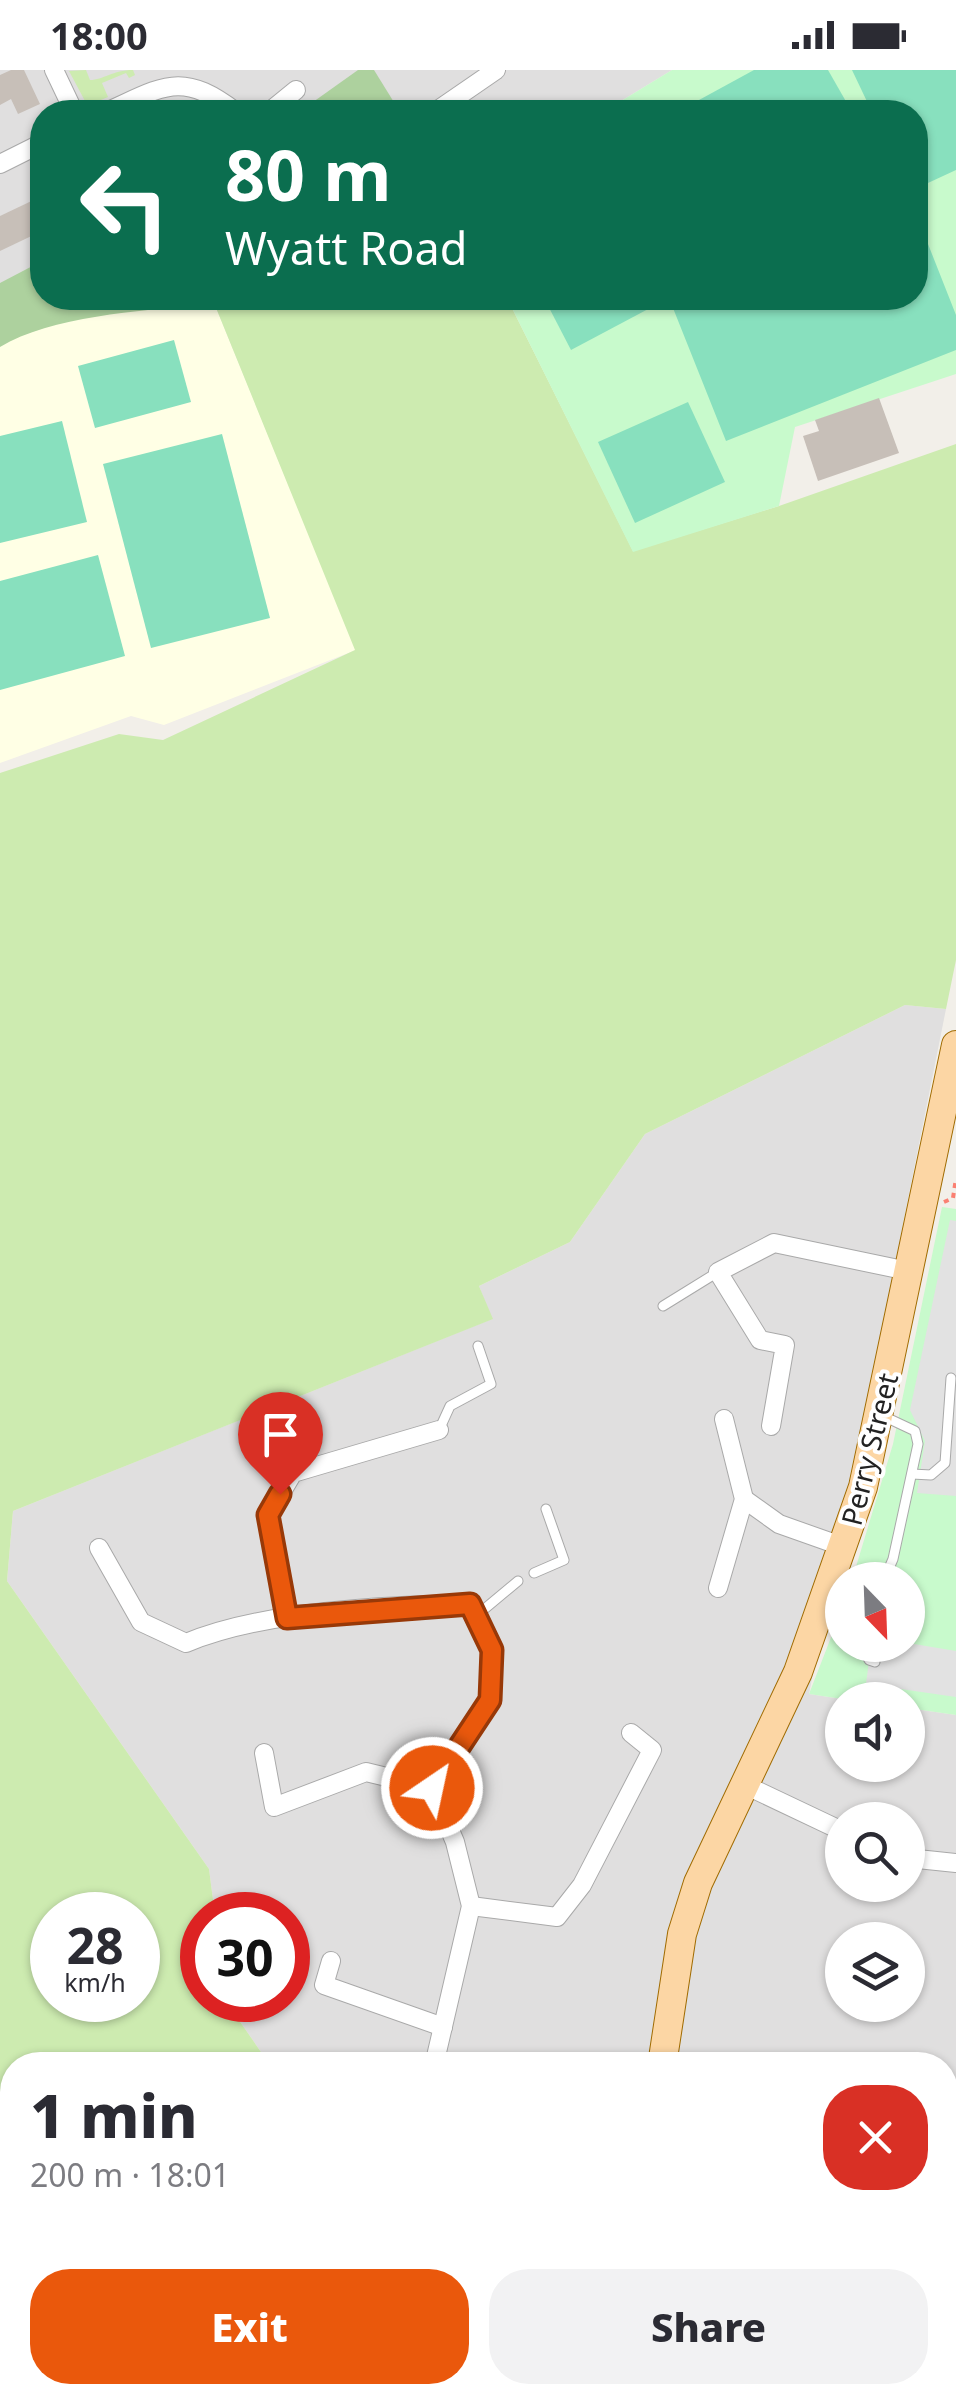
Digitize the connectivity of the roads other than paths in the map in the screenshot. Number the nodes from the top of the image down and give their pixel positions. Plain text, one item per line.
1 (54, 70) edge
2 (496, 70) edge
3 (296, 90) dead end
4 (68, 100) edge
5 (134, 100) edge
6 (220, 100) edge
7 (284, 100) edge
8 (452, 100) edge
9 (30, 149) edge
10 (0, 164) edge
11 (956, 1045) edge
12 (908, 1271) junction
13 (718, 1272) junction
14 (664, 1306) dead end
15 (478, 1346) dead end
16 (951, 1378) dead end
17 (881, 1415) junction
18 (724, 1419) dead end
19 (771, 1426) dead end
20 (439, 1430) joint
21 (912, 1474) junction
22 (744, 1500) junction
23 (546, 1510) dead end
24 (844, 1547) junction
25 (100, 1548) dead end
26 (891, 1562) edge
27 (534, 1572) dead end
28 (518, 1581) dead end
29 (718, 1588) dead end
30 (476, 1616) junction
31 (287, 1618) junction
32 (630, 1733) dead end
33 (264, 1752) dead end
34 (745, 1785) junction
35 (432, 1788) junction
36 (825, 1823) edge
37 (925, 1860) edge
38 (956, 1863) edge
39 (471, 1906) junction
40 (331, 1961) dead end
41 (443, 2027) junction
42 (437, 2052) edge
43 (664, 2052) edge

1 - 4 street
2 - 8 street
3 - 7 street
5 - 6 street
9 - 10 street
11 - 12 main road, Perry Street
12 - 13 street
12 - 17 main road, Perry Street
13 - 14 lane
13 - 19 street
15 - 20 lane
16 - 21 lane
17 - 21 lane
17 - 24 main road, Perry Street
18 - 22 street
20 - 31 street
21 - 26 lane
22 - 24 street
22 - 29 street
23 - 27 lane
24 - 34 main road, Perry Street
25 - 31 street
28 - 30 lane
30 - 31 street
30 - 35 street
32 - 39 street
33 - 35 street
34 - 36 street
34 - 43 main road, Perry Street
35 - 39 street
37 - 38 street
39 - 41 street
40 - 41 street
41 - 42 street

